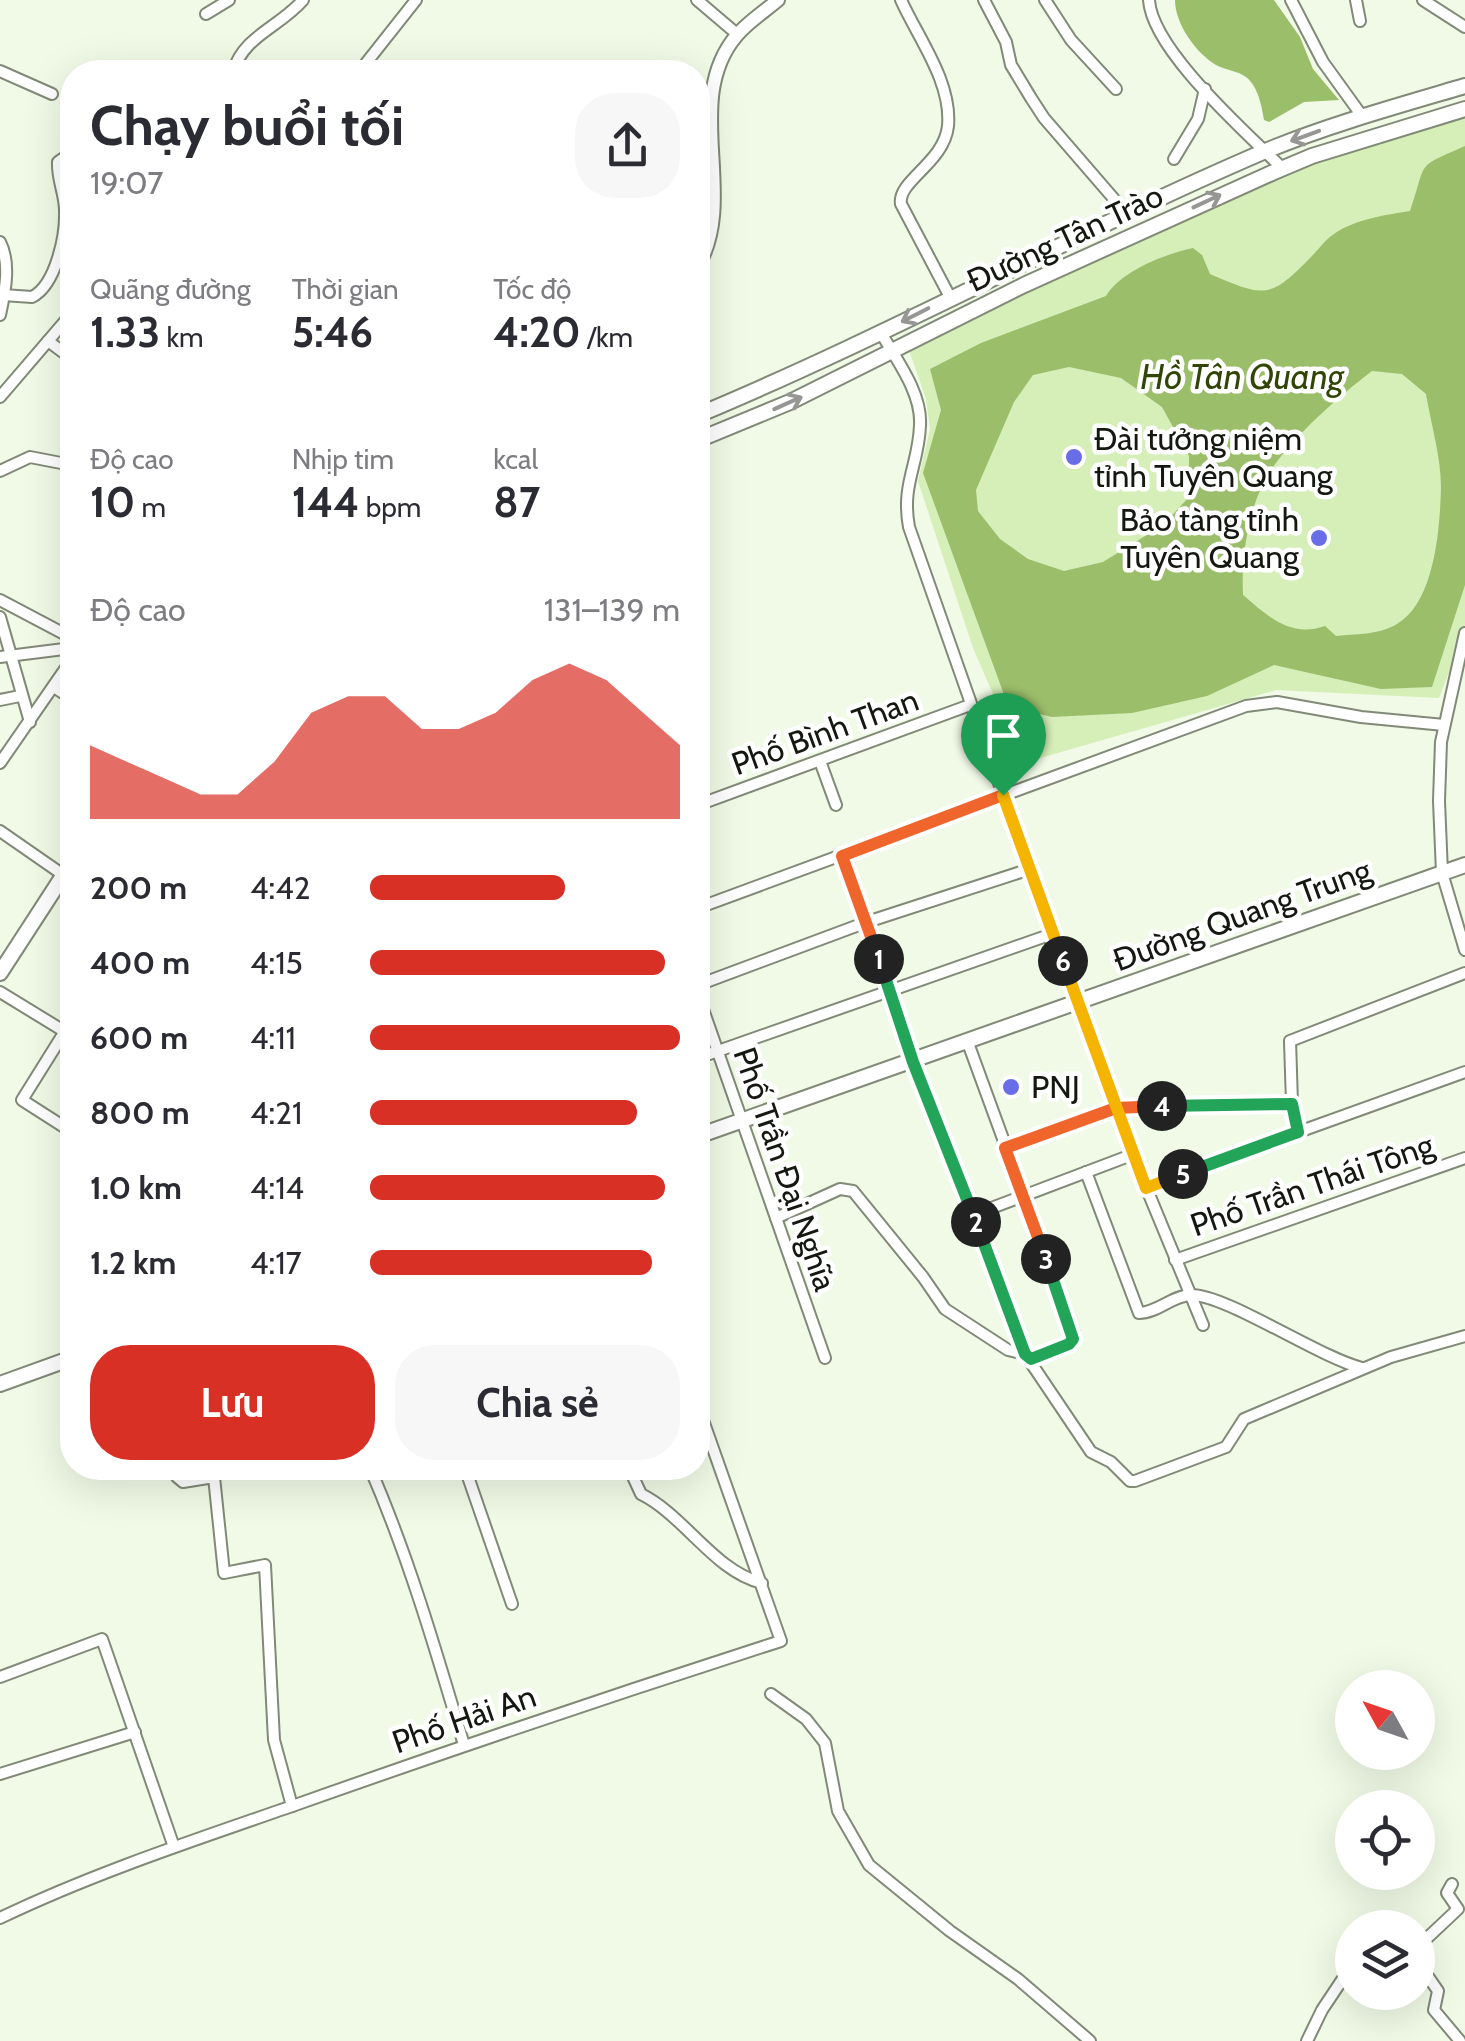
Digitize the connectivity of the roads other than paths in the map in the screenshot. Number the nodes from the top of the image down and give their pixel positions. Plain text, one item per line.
1 (229, 0) edge
2 (302, 0) edge
3 (416, 0) edge
4 (778, 0) edge
5 (901, 0) edge
6 (984, 0) edge
7 (1045, 0) edge
8 (1149, 0) edge
9 (1292, 0) edge
10 (1356, 0) edge
11 (1423, 0) edge
12 (702, 2) edge
13 (206, 14) dead end
14 (1360, 20) dead end
15 (1465, 27) edge
16 (737, 34) junction
17 (238, 60) edge
18 (369, 60) edge
19 (0, 71) edge
20 (1465, 86) edge
21 (1116, 88) dead end
22 (1205, 89) junction
23 (52, 94) dead end
24 (1465, 110) edge
25 (1362, 116) junction
26 (1265, 152) junction
27 (1174, 158) dead end
28 (1282, 168) junction
29 (1128, 214) junction
30 (710, 236) edge
31 (0, 242) edge
32 (60, 244) edge
33 (3, 295) junction
34 (950, 297) junction
35 (0, 315) edge
36 (60, 326) edge
37 (880, 331) junction
38 (48, 340) junction
39 (60, 350) edge
40 (892, 353) junction
41 (0, 396) edge
42 (710, 410) edge
43 (710, 435) edge
44 (60, 464) edge
45 (0, 471) edge
46 (0, 600) edge
47 (0, 618) edge
48 (60, 632) edge
49 (1465, 633) edge
50 (60, 649) edge
51 (4, 656) edge
52 (60, 677) edge
53 (54, 687) junction
54 (60, 691) edge
55 (20, 696) junction
56 (0, 700) edge
57 (970, 705) junction
58 (30, 722) junction
59 (1444, 725) junction
60 (820, 761) junction
61 (0, 764) edge
62 (1003, 795) junction
63 (710, 801) edge
64 (836, 805) dead end
65 (0, 831) edge
66 (842, 856) junction
67 (1465, 865) edge
68 (1030, 868) junction
69 (60, 873) edge
70 (1442, 874) junction
71 (60, 890) edge
72 (710, 904) edge
73 (867, 922) junction
74 (1052, 934) junction
75 (1465, 950) edge
76 (0, 973) edge
77 (1465, 973) edge
78 (710, 981) edge
79 (890, 990) junction
80 (0, 992) edge
81 (1079, 1003) junction
82 (60, 1029) edge
83 (710, 1030) edge
84 (968, 1043) junction
85 (60, 1045) edge
86 (717, 1050) junction
87 (710, 1053) edge
88 (913, 1062) junction
89 (1465, 1072) edge
90 (1292, 1104) junction
91 (1116, 1108) junction
92 (740, 1123) junction
93 (60, 1124) edge
94 (710, 1132) edge
95 (1298, 1132) junction
96 (1005, 1148) junction
97 (1134, 1154) junction
98 (1465, 1158) edge
99 (1086, 1172) junction
100 (1146, 1188) junction
101 (1022, 1196) junction
102 (973, 1215) junction
103 (776, 1218) junction
104 (1176, 1260) junction
105 (1190, 1295) junction
106 (1203, 1325) dead end
107 (1465, 1336) edge
108 (1028, 1356) junction
109 (825, 1358) dead end
110 (60, 1362) edge
111 (1364, 1368) junction
112 (0, 1384) edge
113 (710, 1440) edge
114 (214, 1480) edge
115 (375, 1480) edge
116 (469, 1480) edge
117 (635, 1480) edge
118 (761, 1583) junction
119 (512, 1604) dead end
120 (0, 1677) edge
121 (771, 1694) dead end
122 (135, 1732) junction
123 (464, 1745) junction
124 (0, 1774) edge
125 (292, 1806) junction
126 (174, 1846) junction
127 (1452, 1884) dead end
128 (0, 1918) edge
129 (1435, 1931) edge
130 (1335, 1991) edge
131 (1434, 2010) edge
132 (1090, 2041) edge
133 (1307, 2041) edge
134 (1460, 2041) edge

1 - 13 street
2 - 17 street
3 - 18 street
4 - 16 street
5 - 34 street
6 - 29 street
7 - 21 street
8 - 22 street
9 - 25 street
10 - 14 street
11 - 15 street
12 - 16 street
16 - 30 street
19 - 23 street
20 - 25 main road, Đường Tân Trào
22 - 26 street
22 - 27 street
24 - 28 main road, Đường Tân Trào
25 -> 26 main road, Đường Tân Trào
26 - 28 street
26 - 29 main road, Đường Tân Trào
40 -> 28 main road, Đường Tân Trào
29 - 34 main road, Đường Tân Trào
31 - 33 street
32 - 33 street
33 - 35 street
34 -> 37 main road, Đường Tân Trào
36 - 38 street
37 - 40 street
37 - 42 main road, Đường Tân Trào
38 - 39 street
38 - 41 street
43 -> 40 main road, Đường Tân Trào
40 - 57 street
44 - 45 street
46 - 48 street
47 - 51 street
49 - 59 street
50 - 51 street
51 - 55 street
52 - 53 street
53 - 54 street
53 - 58 street
55 - 56 street
55 - 58 street
57 - 60 street, Phố Bình Than
57 - 62 street
58 - 61 street
59 - 62 street
59 - 70 street
60 - 63 street, Phố Bình Than
60 - 64 street
62 - 66 street
62 - 68 street
65 - 69 street
66 - 72 street
66 - 73 street
67 - 70 main road, Đường Quang Trung
68 - 73 street
68 - 74 street
70 - 75 street
70 - 81 main road, Đường Quang Trung
71 - 76 main road
73 - 78 street
73 - 79 street
74 - 79 street
74 - 81 street
77 - 90 street
79 - 86 street
79 - 88 street
80 - 82 street
81 - 84 main road, Đường Quang Trung
81 - 91 street
83 - 86 street, Phố Trần Đại Nghĩa
84 - 88 main road, Đường Quang Trung
84 - 96 street
85 - 93 street
86 - 87 street
86 - 92 street, Phố Trần Đại Nghĩa
88 - 92 main road, Đường Quang Trung
88 - 102 street
89 - 95 street
90 - 91 street
90 - 95 street
91 - 96 street
91 - 97 street
92 - 94 main road, Đường Quang Trung
92 - 103 street, Phố Trần Đại Nghĩa
95 - 100 street
96 - 101 street
97 - 99 street
97 - 100 street
98 - 104 street, Phố Trần Thái Tông
99 - 101 street
99 - 105 street
100 - 104 street
101 - 102 street
101 - 108 street
102 - 108 street
103 - 108 street
103 - 109 street, Phố Trần Đại Nghĩa
104 - 105 street
105 - 106 street
105 - 111 street
107 - 111 street
108 - 111 street
110 - 112 main road
113 - 118 street, Phố Hải An
114 - 125 street
115 - 123 street
116 - 119 street
117 - 118 street
118 - 123 street, Phố Hải An
120 - 122 street
121 - 132 street
122 - 124 street
122 - 126 street
123 - 125 street, Phố Hải An
125 - 126 street, Phố Hải An
126 - 128 street, Phố Hải An
127 - 129 street
130 - 133 street
131 - 134 street

